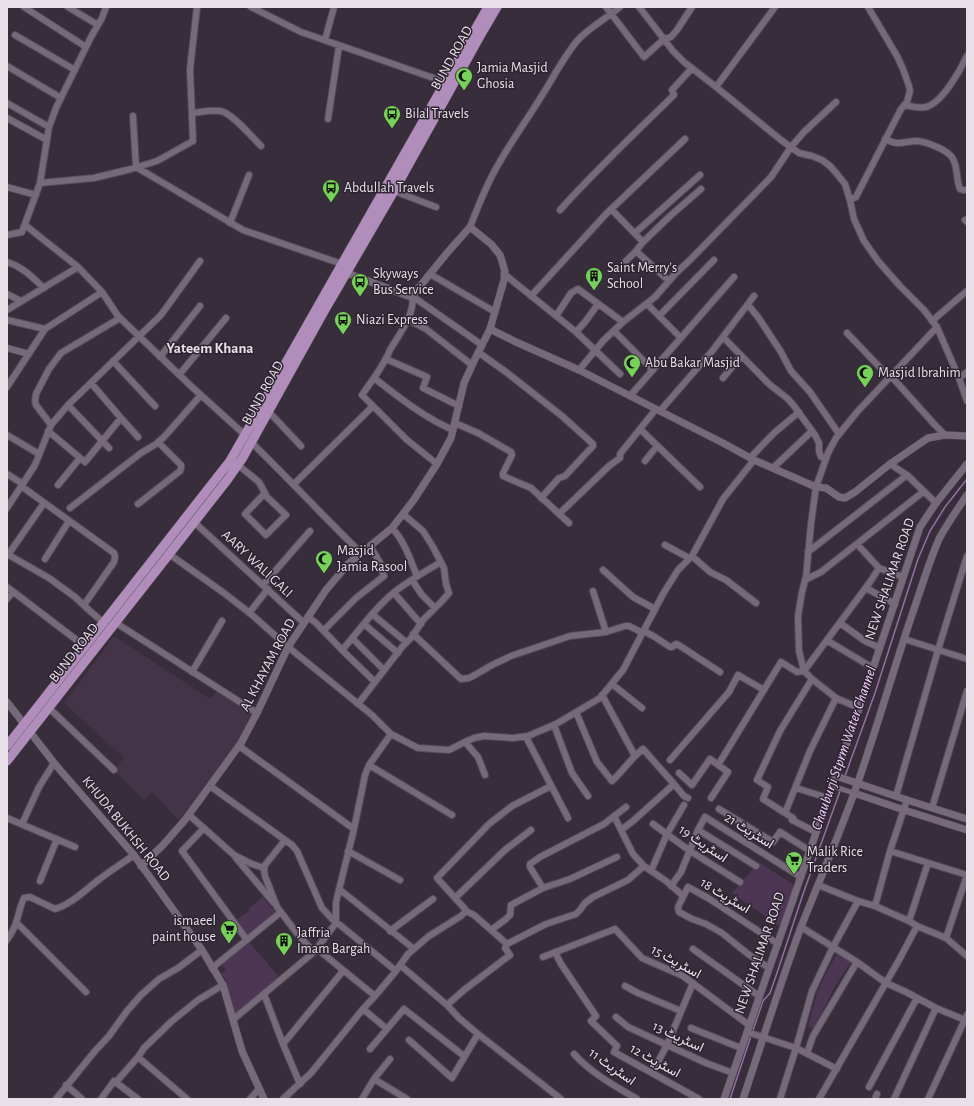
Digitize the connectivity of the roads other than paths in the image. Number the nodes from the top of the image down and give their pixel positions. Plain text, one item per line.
1 (24, 7) edge
2 (68, 7) edge
3 (106, 7) edge
4 (197, 7) edge
5 (251, 7) edge
6 (334, 7) edge
7 (488, 7) edge
8 (497, 7) edge
9 (606, 7) edge
10 (620, 7) edge
11 (639, 7) edge
12 (692, 7) edge
13 (775, 7) edge
14 (868, 7) edge
15 (612, 14) junction
16 (98, 25) junction
17 (15, 35) dead end
18 (664, 39) junction
19 (325, 40) junction
20 (86, 46) junction
21 (339, 46) junction
22 (967, 56) edge
23 (7, 66) edge
24 (692, 68) junction
25 (75, 70) junction
26 (445, 82) junction
27 (716, 87) junction
28 (61, 98) junction
29 (836, 102) dead end
30 (7, 103) edge
31 (904, 105) junction
32 (192, 113) junction
33 (133, 116) dead end
34 (7, 118) edge
35 (328, 119) dead end
36 (49, 127) junction
37 (685, 139) dead end
38 (885, 139) junction
39 (47, 140) junction
40 (261, 146) dead end
41 (791, 147) junction
42 (136, 167) junction
43 (249, 175) dead end
44 (700, 175) dead end
45 (40, 183) junction
46 (7, 187) edge
47 (701, 189) dead end
48 (967, 190) edge
49 (394, 191) junction
50 (36, 195) junction
51 (850, 200) junction
52 (436, 207) dead end
53 (611, 209) junction
54 (560, 210) dead end
55 (230, 224) junction
56 (25, 225) junction
57 (470, 227) junction
58 (635, 233) junction
59 (7, 235) edge
60 (643, 242) junction
61 (636, 251) junction
62 (714, 260) dead end
63 (200, 261) dead end
64 (7, 262) edge
65 (625, 262) dead end
66 (342, 264) junction
67 (78, 267) junction
68 (347, 273) junction
69 (430, 274) junction
70 (504, 274) junction
71 (734, 277) dead end
72 (669, 281) junction
73 (44, 288) junction
74 (967, 291) edge
75 (102, 292) junction
76 (7, 294) edge
77 (412, 296) junction
78 (531, 296) junction
79 (754, 296) dead end
80 (21, 302) junction
81 (598, 304) junction
82 (647, 304) junction
83 (748, 304) junction
84 (200, 306) dead end
85 (7, 310) edge
86 (495, 312) junction
87 (556, 316) junction
88 (659, 316) junction
89 (120, 318) junction
90 (226, 318) dead end
91 (407, 319) junction
92 (7, 320) edge
93 (932, 321) junction
94 (623, 322) junction
95 (937, 327) junction
96 (45, 329) junction
97 (490, 329) junction
98 (614, 331) junction
99 (576, 332) junction
100 (848, 333) dead end
101 (139, 336) junction
102 (723, 337) junction
103 (681, 338) junction
104 (482, 345) junction
105 (7, 348) edge
106 (595, 350) junction
107 (478, 352) junction
108 (29, 354) junction
109 (741, 356) junction
110 (160, 357) junction
111 (386, 359) junction
112 (113, 361) junction
113 (472, 365) junction
114 (580, 370) junction
115 (653, 370) junction
116 (967, 372) edge
117 (620, 374) dead end
118 (179, 375) junction
119 (891, 377) junction
120 (374, 378) junction
121 (723, 378) dead end
122 (959, 378) junction
123 (91, 383) junction
124 (8, 384) edge
125 (201, 395) junction
126 (630, 396) junction
127 (967, 401) edge
128 (68, 405) junction
129 (155, 406) dead end
130 (373, 406) junction
131 (459, 406) junction
132 (658, 410) junction
133 (269, 412) junction
134 (799, 412) junction
135 (121, 418) junction
136 (51, 425) junction
137 (454, 427) junction
138 (640, 429) junction
139 (48, 431) junction
140 (812, 431) junction
141 (839, 434) junction
142 (7, 435) edge
143 (245, 435) junction
144 (945, 435) junction
145 (967, 436) edge
146 (138, 437) dead end
147 (102, 441) junction
148 (158, 442) junction
149 (252, 443) junction
150 (301, 446) dead end
151 (657, 446) junction
152 (109, 448) dead end
153 (40, 454) junction
154 (80, 458) junction
155 (752, 459) junction
156 (826, 459) junction
157 (645, 460) dead end
158 (437, 464) junction
159 (890, 464) junction
160 (967, 464) edge
161 (238, 465) junction
162 (773, 468) junction
163 (7, 474) edge
164 (906, 475) junction
165 (58, 484) dead end
166 (294, 484) junction
167 (22, 485) junction
168 (700, 487) dead end
169 (816, 487) junction
170 (923, 492) junction
171 (265, 493) junction
172 (967, 496) edge
173 (541, 498) junction
174 (44, 502) junction
175 (936, 503) junction
176 (138, 504) dead end
177 (7, 508) edge
178 (70, 508) dead end
179 (403, 514) junction
180 (559, 514) junction
181 (69, 521) junction
182 (194, 522) junction
183 (569, 523) dead end
184 (392, 528) junction
185 (310, 531) dead end
186 (857, 544) junction
187 (665, 545) dead end
188 (370, 546) junction
189 (808, 552) junction
190 (361, 553) junction
191 (169, 554) junction
192 (8, 555) edge
193 (967, 556) edge
194 (690, 557) junction
195 (45, 559) dead end
196 (441, 562) junction
197 (879, 568) junction
198 (603, 570) dead end
199 (903, 577) junction
200 (414, 578) junction
201 (805, 580) junction
202 (7, 587) edge
203 (265, 587) junction
204 (866, 588) junction
205 (12, 592) junction
206 (593, 592) dead end
207 (394, 593) junction
208 (7, 599) edge
209 (756, 603) dead end
210 (895, 604) junction
211 (84, 605) junction
212 (435, 608) junction
213 (655, 609) junction
214 (249, 613) junction
215 (372, 614) junction
216 (306, 620) junction
217 (222, 621) dead end
218 (104, 623) junction
219 (116, 623) junction
220 (364, 624) junction
221 (421, 624) junction
222 (840, 624) junction
223 (324, 630) junction
224 (606, 632) junction
225 (643, 632) junction
226 (413, 634) junction
227 (352, 638) junction
228 (904, 640) junction
229 (828, 641) junction
230 (406, 642) junction
231 (85, 646) junction
232 (288, 647) junction
233 (880, 648) junction
234 (342, 650) junction
235 (938, 650) junction
236 (92, 652) junction
237 (398, 653) junction
238 (967, 659) edge
239 (873, 668) junction
240 (384, 670) junction
241 (804, 671) junction
242 (192, 672) junction
243 (720, 672) dead end
244 (812, 679) junction
245 (375, 682) junction
246 (612, 684) junction
247 (764, 690) junction
248 (967, 691) edge
249 (602, 695) junction
250 (836, 698) junction
251 (7, 702) edge
252 (358, 704) junction
253 (49, 708) junction
254 (642, 708) dead end
255 (859, 708) junction
256 (576, 712) junction
257 (257, 713) junction
258 (24, 724) junction
259 (554, 725) junction
260 (30, 732) junction
261 (391, 734) junction
262 (526, 736) junction
263 (465, 742) junction
264 (7, 746) edge
265 (239, 746) junction
266 (635, 756) junction
267 (670, 760) dead end
268 (7, 761) edge
269 (54, 763) junction
270 (368, 765) junction
271 (718, 765) junction
272 (114, 770) dead end
273 (679, 773) dead end
274 (485, 775) dead end
275 (838, 777) junction
276 (855, 783) junction
277 (674, 784) junction
278 (210, 786) junction
279 (551, 786) junction
280 (834, 786) junction
281 (796, 788) junction
282 (850, 792) junction
283 (588, 796) dead end
284 (896, 796) junction
285 (688, 798) dead end
286 (711, 798) dead end
287 (828, 798) junction
288 (907, 800) junction
289 (684, 805) dead end
290 (626, 807) dead end
291 (719, 808) dead end
292 (932, 808) junction
293 (904, 810) junction
294 (785, 813) junction
295 (189, 815) junction
296 (452, 815) dead end
297 (614, 816) junction
298 (7, 818) edge
299 (568, 818) dead end
300 (967, 818) edge
301 (22, 824) junction
302 (653, 824) dead end
303 (204, 828) junction
304 (354, 829) junction
305 (531, 830) dead end
306 (621, 830) junction
307 (698, 830) junction
308 (967, 830) edge
309 (816, 832) junction
310 (667, 834) junction
311 (57, 839) junction
312 (285, 840) junction
313 (75, 847) dead end
314 (348, 851) junction
315 (690, 851) junction
316 (810, 851) junction
317 (890, 851) junction
318 (134, 855) junction
319 (234, 855) junction
320 (617, 857) dead end
321 (928, 863) junction
322 (140, 866) junction
323 (644, 866) junction
324 (756, 866) dead end
325 (264, 868) junction
326 (651, 871) junction
327 (967, 875) edge
328 (801, 877) junction
329 (400, 880) dead end
330 (40, 881) dead end
331 (740, 882) dead end
332 (818, 885) junction
333 (671, 886) junction
334 (543, 888) junction
335 (339, 889) junction
336 (682, 897) junction
337 (455, 898) junction
338 (433, 899) dead end
339 (858, 901) junction
340 (874, 906) junction
341 (279, 910) junction
342 (466, 911) junction
343 (910, 921) junction
344 (16, 922) junction
345 (336, 923) junction
346 (917, 926) junction
347 (801, 927) junction
348 (491, 930) junction
349 (390, 931) junction
350 (946, 938) junction
351 (7, 940) edge
352 (247, 940) junction
353 (507, 944) junction
354 (778, 944) junction
355 (833, 947) junction
356 (414, 949) junction
357 (693, 949) dead end
358 (202, 950) junction
359 (315, 950) junction
360 (555, 952) junction
361 (967, 956) edge
362 (543, 957) dead end
363 (857, 962) junction
364 (400, 965) junction
365 (212, 968) junction
366 (769, 968) junction
367 (343, 971) junction
368 (396, 971) junction
369 (693, 983) junction
370 (886, 983) junction
371 (223, 985) junction
372 (625, 986) dead end
373 (86, 992) dead end
374 (264, 994) junction
375 (375, 996) junction
376 (759, 996) junction
377 (917, 998) junction
378 (447, 1005) junction
379 (936, 1008) junction
380 (363, 1009) junction
381 (681, 1011) junction
382 (616, 1017) dead end
383 (235, 1018) dead end
384 (966, 1018) edge
385 (691, 1028) dead end
386 (387, 1029) junction
387 (749, 1030) junction
388 (478, 1034) junction
389 (762, 1037) junction
390 (409, 1040) dead end
391 (283, 1044) junction
392 (667, 1045) junction
393 (741, 1048) junction
394 (796, 1048) junction
395 (370, 1049) dead end
396 (807, 1053) junction
397 (574, 1054) dead end
398 (464, 1056) junction
399 (138, 1057) junction
400 (390, 1059) dead end
401 (837, 1069) junction
402 (652, 1073) junction
403 (733, 1073) junction
404 (374, 1079) junction
405 (116, 1082) junction
406 (300, 1084) junction
407 (66, 1085) junction
408 (869, 1087) dead end
409 (259, 1088) junction
410 (56, 1099) edge
411 (82, 1099) edge
412 (101, 1099) edge
413 (138, 1099) edge
414 (187, 1099) edge
415 (250, 1099) edge
416 (264, 1099) edge
417 (284, 1099) edge
418 (362, 1099) edge
419 (407, 1099) edge
420 (561, 1099) edge
421 (637, 1099) edge
422 (699, 1099) edge
423 (724, 1099) edge
424 (743, 1099) edge
425 (780, 1099) edge
426 (819, 1099) edge
427 (894, 1099) edge
428 (928, 1099) edge

1 - 20 street
2 - 16 street
3 - 16 street
4 - 32 street
5 - 19 street
6 - 19 street
7 - 26 main road, BUND ROAD
8 - 49 main road, BUND ROAD
9 - 15 street
10 - 15 street
11 - 18 street
12 - 18 street
13 - 27 street
14 - 31 street
15 - 18 street
15 - 57 street
16 - 20 street
17 - 25 street
18 - 24 street
19 - 21 street
20 - 25 street
21 - 26 street
21 - 35 street
22 - 31 street
23 - 28 street
24 - 27 street
24 - 54 street
25 - 28 street
26 - 66 main road, BUND ROAD
27 - 41 street
28 - 36 street
29 - 41 street
30 - 36 street
31 - 38 street
32 - 40 street
32 - 42 street
33 - 42 street
34 - 39 street
36 - 39 street
37 - 53 street
38 - 48 street
38 - 51 street
39 - 45 street
41 - 51 street
41 - 72 street
42 - 45 street
42 - 55 street
43 - 55 street
44 - 58 street
45 - 50 street
46 - 50 street
47 - 60 street
49 - 52 street
49 - 68 main road, BUND ROAD
50 - 56 street
51 - 93 street
53 - 58 street
53 - 78 street
55 - 66 street
56 - 59 street
56 - 67 street
57 - 69 street
57 - 70 street
58 - 60 street
60 - 61 street
61 - 65 street
61 - 72 street
62 - 88 street
63 - 101 street
64 - 73 street
66 - 143 main road, BUND ROAD
67 - 73 street
67 - 75 street
68 - 77 street
68 - 133 main road, BUND ROAD
69 - 77 street
69 - 86 street
70 - 78 street
70 - 86 street, AL KHAYAM ROAD
71 - 103 street
72 - 82 street
73 - 80 street
74 - 93 street
75 - 89 street
75 - 96 street
76 - 80 street
77 - 91 street
77 - 104 street
78 - 87 street
79 - 83 street
80 - 85 street
81 - 87 street
81 - 94 street
81 - 99 street
82 - 88 street
82 - 94 street
83 - 102 street
83 - 141 street
84 - 110 street
86 - 97 street, AL KHAYAM ROAD
87 - 99 street
88 - 103 street
89 - 101 street
89 - 136 street
90 - 118 street
91 - 111 street
91 - 113 street
92 - 96 street
93 - 95 street
94 - 98 street
95 - 119 street
95 - 122 street
96 - 108 street
97 - 104 street, AL KHAYAM ROAD
97 - 114 street
98 - 106 street
98 - 115 street
99 - 106 street
100 - 119 street
101 - 110 street
101 - 112 street
102 - 109 street
102 - 132 street
103 - 115 street
104 - 107 street, AL KHAYAM ROAD
105 - 108 street
106 - 114 street
106 - 117 street
107 - 113 street, AL KHAYAM ROAD
107 - 173 street
108 - 124 street
109 - 121 street
109 - 134 street
110 - 118 street
111 - 120 street
111 - 131 street
112 - 123 street
112 - 129 street
113 - 131 street, AL KHAYAM ROAD
114 - 126 street
115 - 126 street
116 - 122 street
118 - 125 street
119 - 141 street
119 - 144 street
120 - 130 street
120 - 137 street
122 - 127 street
123 - 128 street
123 - 135 street
125 - 143 street
125 - 148 street
126 - 132 street
128 - 136 street
128 - 147 street
130 - 158 street
130 - 166 street
131 - 137 street, AL KHAYAM ROAD
132 - 138 street
132 - 155 street
133 - 149 main road, BUND ROAD
133 - 150 street
134 - 140 street
134 - 155 street
135 - 146 street
135 - 147 street
136 - 139 street
137 - 158 street, AL KHAYAM ROAD
137 - 173 street
138 - 151 street
138 - 180 street
139 - 153 street
139 - 154 street
140 - 156 street
140 - 162 street
141 - 156 street
142 - 153 street
143 - 218 main road, BUND ROAD
144 - 145 street
144 - 159 street
147 - 152 street
147 - 154 street
148 - 176 street
148 - 178 street
149 - 161 main road, BUND ROAD
149 - 166 street
151 - 157 street
151 - 168 street
153 - 167 street
154 - 165 street
155 - 162 street
155 - 194 street
156 - 169 street
158 - 179 street, AL KHAYAM ROAD
159 - 164 street
159 - 169 street
160 - 175 street, NEW SHALIMAR ROAD
161 - 171 street
161 - 182 main road, BUND ROAD
162 - 169 street
163 - 167 street
164 - 170 street
164 - 189 street
166 - 190 street
167 - 174 street
167 - 177 street
169 - 189 street
170 - 175 street
170 - 186 street
171 - 171 street
172 - 228 street
173 - 180 street
174 - 181 street
174 - 192 street
175 - 199 street, NEW SHALIMAR ROAD
179 - 184 street, AL KHAYAM ROAD
179 - 196 street
180 - 183 street
181 - 195 street
181 - 211 street
182 - 191 main road, BUND ROAD
182 - 203 street, AARY WALI GALI
184 - 188 street, AL KHAYAM ROAD
184 - 200 street
185 - 203 street
186 - 197 street
186 - 201 street
187 - 194 street
188 - 190 street, AL KHAYAM ROAD
188 - 223 street
189 - 201 street
190 - 216 street, AL KHAYAM ROAD
191 - 214 street
191 - 219 main road, BUND ROAD
192 - 211 street
193 - 235 street
194 - 209 street
194 - 213 street
196 - 200 street
196 - 212 street
197 - 199 street
197 - 204 street
198 - 213 street
199 - 210 street, NEW SHALIMAR ROAD
200 - 207 street
200 - 212 street
201 - 241 street
202 - 205 street
203 - 214 street
203 - 216 street, AARY WALI GALI
204 - 210 street
204 - 222 street
205 - 208 street
205 - 231 street
206 - 224 street
207 - 215 street
207 - 221 street
210 - 233 street, NEW SHALIMAR ROAD
211 - 218 street
212 - 221 street
213 - 225 street
214 - 232 street
215 - 220 street
215 - 230 street
216 - 223 street, AARY WALI GALI
216 - 232 street, AL KHAYAM ROAD
217 - 242 street
218 - 231 main road, BUND ROAD
219 - 236 main road, BUND ROAD
219 - 242 street
220 - 227 street
220 - 237 street
221 - 226 street
222 - 229 street
222 - 233 street
223 - 234 street, AARY WALI GALI
224 - 225 street
224 - 226 street
225 - 243 street
225 - 246 street
226 - 230 street
227 - 234 street
227 - 240 street
228 - 235 street
228 - 276 street
229 - 239 street
229 - 241 street
230 - 237 street
231 - 236 street
231 - 258 main road, BUND ROAD
232 - 252 street
232 - 257 street, AL KHAYAM ROAD
233 - 239 street, NEW SHALIMAR ROAD
234 - 245 street, AARY WALI GALI
235 - 238 street
235 - 284 street
236 - 253 main road, BUND ROAD
237 - 240 street
239 - 255 street, NEW SHALIMAR ROAD
240 - 245 street
241 - 244 street
241 - 247 street
242 - 257 street
244 - 250 street
244 - 294 street
245 - 252 street
246 - 249 street
246 - 254 street
247 - 267 street
247 - 271 street
248 - 292 street
249 - 256 street
249 - 266 street
250 - 255 street
250 - 281 street
251 - 258 street
252 - 261 street
253 - 260 main road, BUND ROAD
253 - 272 street
255 - 275 street, NEW SHALIMAR ROAD
256 - 259 street
256 - 266 street
257 - 265 street, AL KHAYAM ROAD
258 - 264 main road, BUND ROAD
259 - 262 street
259 - 283 street
260 - 268 main road, BUND ROAD
260 - 269 street, KHUDA BUKHSH ROAD
261 - 263 street
261 - 270 street
262 - 263 street
262 - 279 street
263 - 274 street
265 - 278 street, AL KHAYAM ROAD
265 - 304 street
266 - 277 street
269 - 301 street
269 - 318 street, KHUDA BUKHSH ROAD
270 - 296 street
270 - 304 street
271 - 273 street
271 - 286 street
275 - 276 street
275 - 280 street, NEW SHALIMAR ROAD
276 - 282 street
276 - 284 street
277 - 285 street
277 - 306 street
278 - 295 street, AL KHAYAM ROAD
278 - 312 street
279 - 299 street
279 - 337 street
280 - 282 street
280 - 287 street, NEW SHALIMAR ROAD
281 - 287 street
281 - 294 street
282 - 293 street
282 - 332 street
284 - 288 street
287 - 309 street, NEW SHALIMAR ROAD
288 - 292 street
288 - 293 street
289 - 310 street
290 - 297 street
291 - 316 street
292 - 300 street
293 - 308 street
293 - 317 street
294 - 309 street
295 - 303 street
295 - 322 street, AL KHAYAM ROAD
297 - 306 street
297 - 334 street
298 - 301 street
301 - 311 street
302 - 310 street, اسٹریٹ 19
303 - 319 street
303 - 352 street
304 - 314 street
305 - 337 street
306 - 323 street
307 - 315 street
307 - 324 street
307 - 328 street, اسٹریٹ 21
309 - 316 street, NEW SHALIMAR ROAD
310 - 315 street, اسٹریٹ 19
310 - 326 street
311 - 313 street
311 - 330 street
312 - 325 street
312 - 345 street
314 - 329 street
314 - 335 street
315 - 331 street, اسٹریٹ 19
315 - 333 street
316 - 328 street, NEW SHALIMAR ROAD
317 - 321 street
317 - 340 street
318 - 322 street, KHUDA BUKHSH ROAD
318 - 344 street
319 - 325 street
319 - 341 street
320 - 334 street
321 - 327 street
321 - 343 street
322 - 358 street, KHUDA BUKHSH ROAD
323 - 326 street
323 - 353 street
325 - 341 street
326 - 333 street
327 - 350 street
328 - 354 street, NEW SHALIMAR ROAD
332 - 339 street
332 - 347 street
333 - 336 street
334 - 348 street
335 - 345 street
335 - 349 street
336 - 354 street, اسٹریٹ 18
336 - 366 street
337 - 342 street
338 - 349 street
339 - 340 street
339 - 355 street
340 - 343 street
341 - 352 street
341 - 359 street
342 - 348 street
342 - 356 street
343 - 346 street
344 - 351 street
344 - 373 street
345 - 359 street
345 - 368 street
346 - 350 street
346 - 370 street
347 - 355 street
347 - 389 street
348 - 353 street
349 - 356 street
350 - 361 street
352 - 365 street
353 - 378 street
354 - 366 street, NEW SHALIMAR ROAD
355 - 363 street
355 - 394 street
356 - 364 street
357 - 376 street
358 - 365 street, KHUDA BUKHSH ROAD
358 - 407 street
359 - 367 street
359 - 374 street
360 - 362 street
360 - 369 street, اسٹریٹ 15
360 - 402 street, اسٹریٹ 12
363 - 370 street
363 - 396 street
364 - 368 street
364 - 378 street
365 - 371 street, KHUDA BUKHSH ROAD
366 - 376 street, NEW SHALIMAR ROAD
367 - 375 street
367 - 391 street
368 - 375 street
369 - 381 street
369 - 387 street, اسٹریٹ 15
370 - 377 street
370 - 401 street
371 - 399 street
371 - 409 street, KHUDA BUKHSH ROAD
372 - 381 street
374 - 383 street
374 - 391 street
375 - 380 street
376 - 387 street, NEW SHALIMAR ROAD
377 - 379 street
377 - 408 street
378 - 388 street
379 - 384 street
379 - 427 street
380 - 386 street
380 - 406 street
381 - 392 street
382 - 392 street, اسٹریٹ 13
384 - 428 street
385 - 393 street
386 - 395 street
386 - 398 street
387 - 389 street
387 - 393 street, NEW SHALIMAR ROAD
388 - 398 street
388 - 420 street
389 - 394 street
389 - 424 street
390 - 398 street
391 - 406 street
392 - 402 street
392 - 403 street, اسٹریٹ 13
393 - 403 street, NEW SHALIMAR ROAD
394 - 396 street
394 - 425 street
396 - 401 street
397 - 421 street, اسٹریٹ 11
399 - 405 street
399 - 414 street
400 - 404 street
401 - 426 street
402 - 422 street, اسٹریٹ 12
403 - 423 street, NEW SHALIMAR ROAD
404 - 418 street
404 - 419 street
405 - 412 street
405 - 413 street
406 - 417 street
407 - 410 street
407 - 411 street
409 - 415 street
409 - 416 street, KHUDA BUKHSH ROAD

